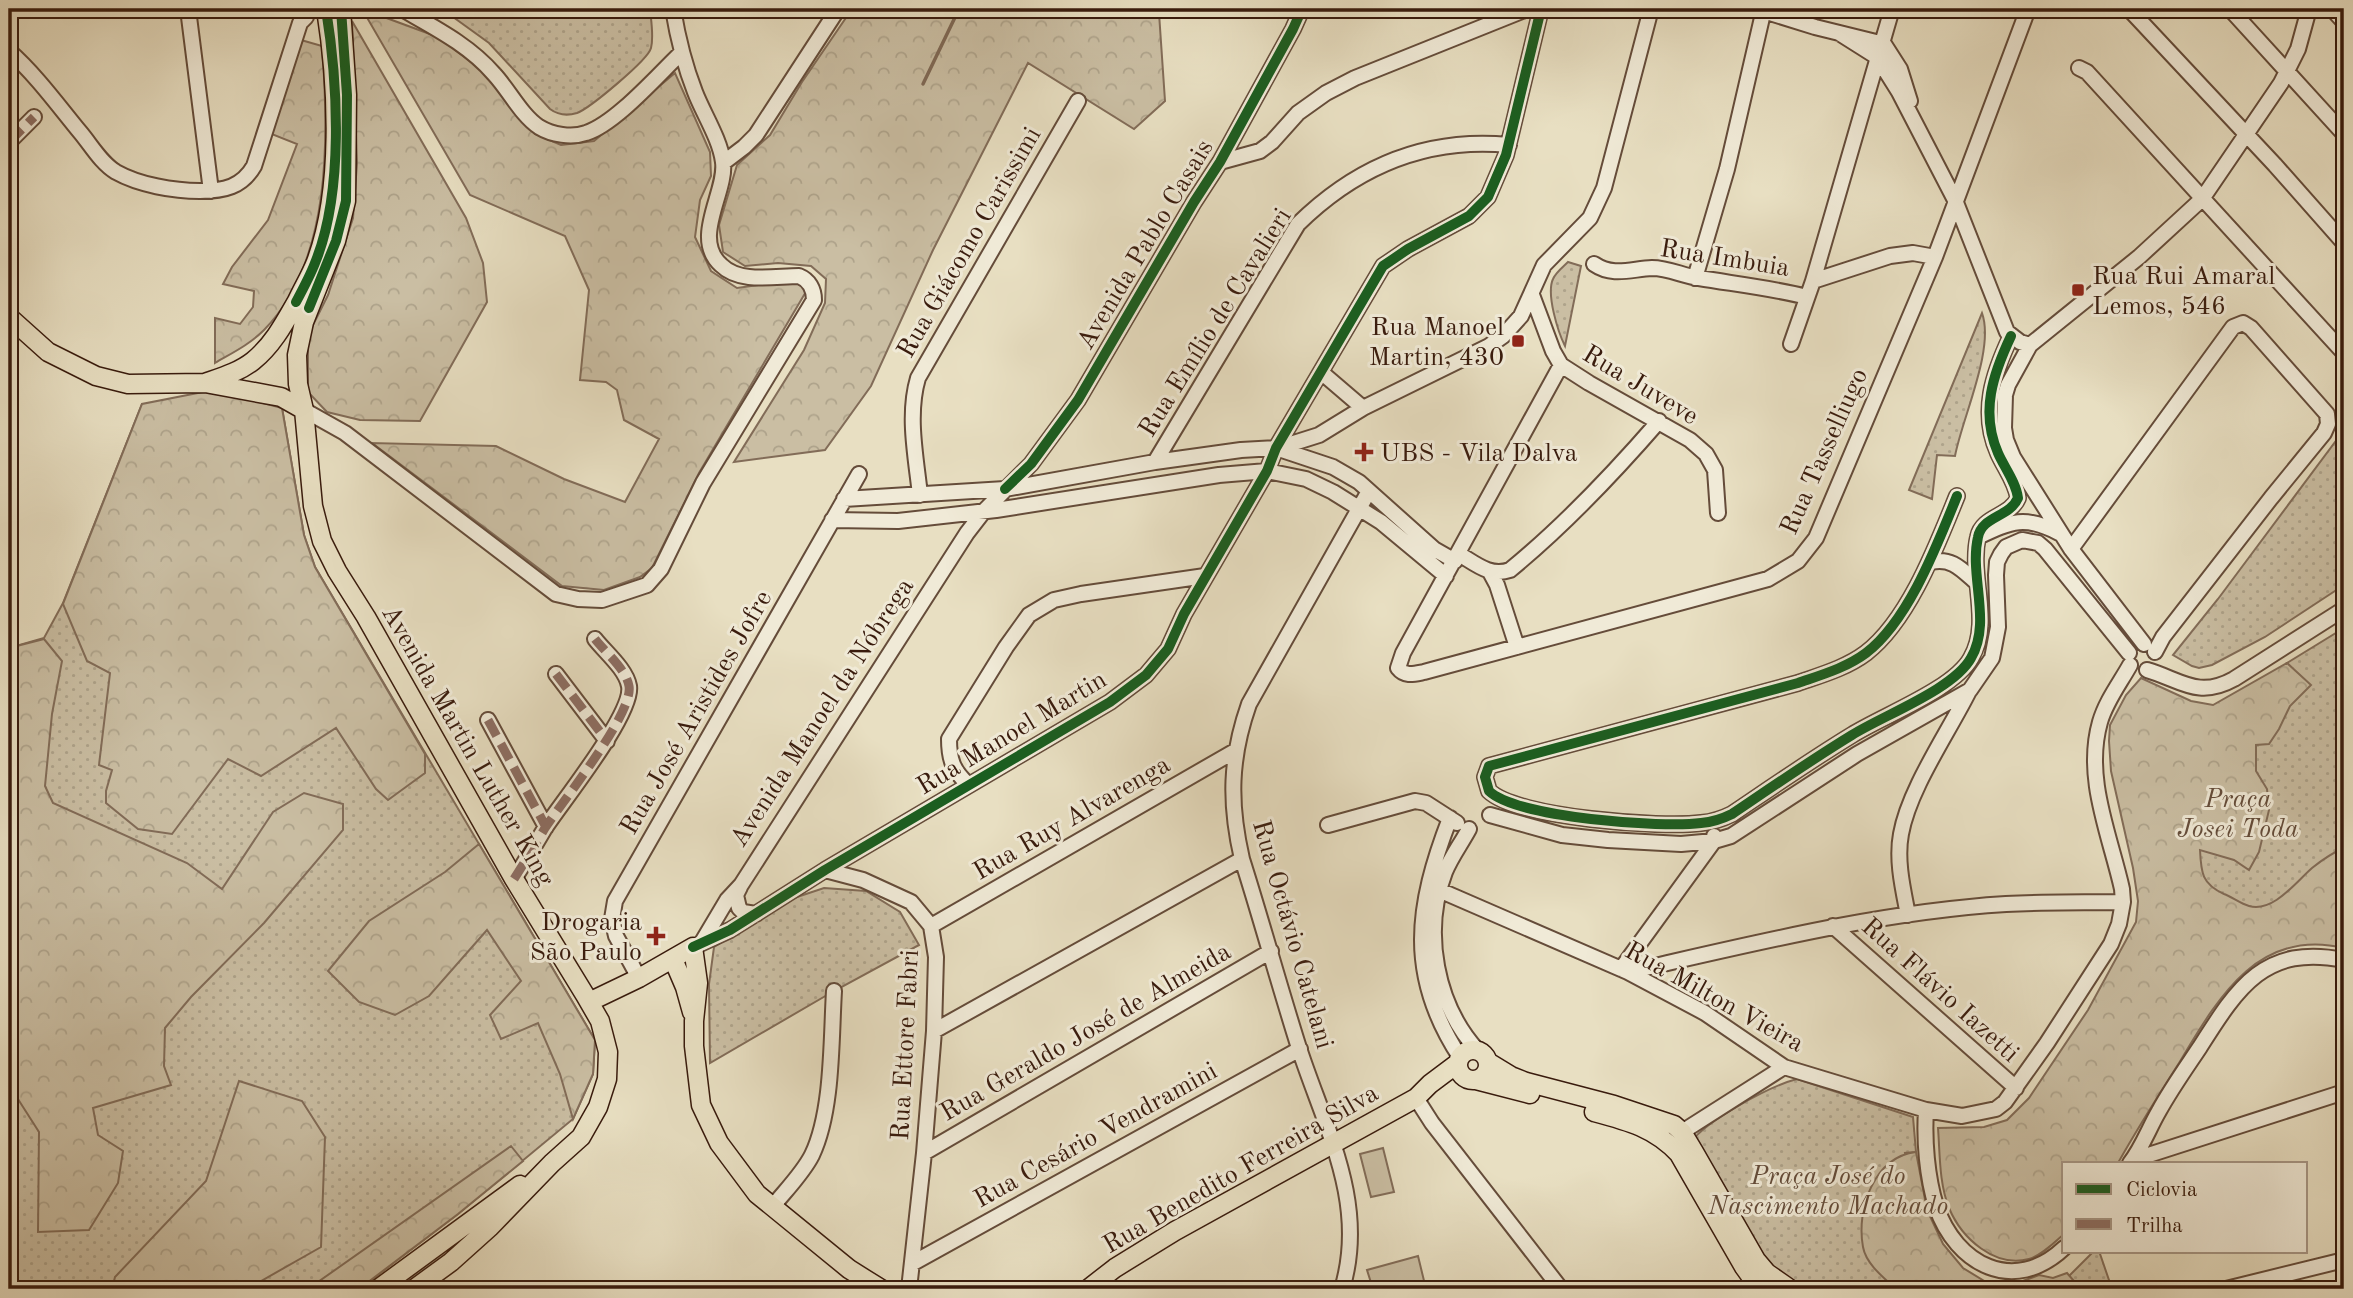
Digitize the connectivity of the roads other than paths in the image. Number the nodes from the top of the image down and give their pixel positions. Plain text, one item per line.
1 (188, 9) edge
2 (326, 9) edge
3 (341, 9) edge
4 (402, 9) edge
5 (673, 9) edge
6 (838, 9) edge
7 (1302, 9) edge
8 (1527, 9) edge
9 (1541, 9) edge
10 (1651, 9) edge
11 (1892, 9) edge
12 (2028, 9) edge
13 (2129, 9) edge
14 (2230, 9) edge
15 (2309, 9) edge
16 (2332, 9) edge
17 (1762, 10) edge
18 (306, 16) dead end
19 (2344, 22) edge
20 (9, 51) edge
21 (1880, 51) junction
22 (680, 54) junction
23 (2078, 68) dead end
24 (2287, 72) junction
25 (1078, 102) dead end
26 (34, 117) dead end
27 (2344, 134) edge
28 (2246, 135) junction
29 (9, 142) edge
30 (1508, 145) junction
31 (1220, 162) junction
32 (723, 163) junction
33 (211, 191) junction
34 (1955, 200) junction
35 (2202, 200) junction
36 (2344, 243) edge
37 (1934, 257) junction
38 (1594, 264) dead end
39 (1695, 278) junction
40 (1814, 281) junction
41 (1532, 295) junction
42 (1807, 297) junction
43 (9, 317) edge
44 (2011, 336) junction
45 (272, 342) junction
46 (1791, 344) dead end
47 (2030, 345) junction
48 (2344, 353) edge
49 (297, 355) junction
50 (1561, 365) junction
51 (242, 368) junction
52 (1321, 373) junction
53 (1993, 378) junction
54 (205, 383) junction
55 (298, 384) junction
56 (2008, 385) junction
57 (244, 390) junction
58 (281, 397) junction
59 (1363, 408) junction
60 (303, 410) junction
61 (1659, 421) junction
62 (1276, 448) junction
63 (1155, 462) junction
64 (1031, 464) junction
65 (1267, 471) junction
66 (859, 474) dead end
67 (1037, 482) junction
68 (1005, 489) junction
69 (1369, 492) junction
70 (920, 495) junction
71 (1957, 496) dead end
72 (844, 499) junction
73 (1359, 507) junction
74 (984, 511) junction
75 (1718, 513) dead end
76 (832, 520) junction
77 (2061, 534) junction
78 (1978, 537) junction
79 (2006, 547) junction
80 (2071, 549) junction
81 (1457, 557) junction
82 (1931, 562) junction
83 (1490, 572) junction
84 (1205, 576) junction
85 (1446, 576) junction
86 (1978, 583) junction
87 (2344, 609) edge
88 (595, 639) dead end
89 (1517, 647) junction
90 (2143, 661) junction
91 (556, 674) dead end
92 (1970, 690) junction
93 (1932, 711) junction
94 (488, 720) dead end
95 (1946, 736) junction
96 (607, 741) junction
97 (1235, 751) junction
98 (968, 784) junction
99 (1500, 798) junction
100 (1490, 815) junction
101 (1450, 818) junction
102 (1717, 821) junction
103 (1328, 825) dead end
104 (546, 827) junction
105 (1469, 829) junction
106 (1714, 841) junction
107 (1440, 844) junction
108 (1455, 853) junction
109 (1242, 859) junction
110 (825, 870) junction
111 (514, 878) junction
112 (741, 885) junction
113 (1439, 890) junction
114 (2123, 902) junction
115 (756, 914) junction
116 (1908, 915) junction
117 (931, 926) junction
118 (1833, 926) junction
119 (697, 945) junction
120 (1271, 951) junction
121 (673, 959) junction
122 (2344, 960) edge
123 (1624, 971) junction
124 (639, 978) junction
125 (834, 990) dead end
126 (589, 1002) junction
127 (694, 1021) junction
128 (934, 1031) junction
129 (1300, 1049) junction
130 (1483, 1057) junction
131 (1784, 1066) junction
132 (1465, 1069) junction
133 (2016, 1088) junction
134 (2344, 1092) edge
135 (1418, 1096) junction
136 (1926, 1110) junction
137 (1682, 1132) junction
138 (1334, 1145) junction
139 (924, 1153) junction
140 (2132, 1162) edge
141 (552, 1163) junction
142 (773, 1206) junction
143 (2062, 1250) edge
144 (2344, 1261) edge
145 (913, 1263) junction
146 (378, 1289) edge
147 (414, 1289) edge
148 (881, 1289) edge
149 (909, 1289) edge
150 (1088, 1289) edge
151 (1342, 1289) edge
152 (1561, 1289) edge
153 (1763, 1289) edge
154 (1790, 1289) edge
155 (2226, 1289) edge

1 - 33 street
2 - 45 main road
3 - 49 main road, Avenida Martin Luther King
4 - 22 street
5 - 22 street
6 - 32 street
7 - 31 street, Avenida Pablo Casais
8 - 31 street
9 - 30 street, Rua Manoel Martin
10 - 41 street
11 - 21 street
12 - 34 street, Rua Tasselliugo
13 - 28 street
14 - 24 street
15 - 24 street
16 - 19 street
17 - 21 street
17 - 39 street
18 - 33 street
20 - 33 street
21 - 34 street
21 - 40 street
22 - 32 street
23 - 35 street
24 - 27 street
24 - 28 street
25 - 70 street, Rua Giácomo Carissimi
26 - 29 street
28 - 35 street
28 - 36 street
30 - 52 street, Rua Manoel Martin
30 - 63 street, Rua Emílio de Cavalieri
31 - 64 street, Avenida Pablo Casais
32 - 60 street
34 - 37 street, Rua Tasselliugo
34 - 44 street
35 - 47 street
35 - 48 street
37 - 40 street, Rua Imbuia
37 - 89 street, Rua Tasselliugo
38 - 39 street, Rua Imbuia
39 - 42 street, Rua Imbuia
40 - 42 street
41 - 50 street, Rua Juveve
41 - 59 street
42 - 46 street
43 - 54 main road
44 - 47 street
44 - 53 street
45 - 49 main road
45 - 51 main road
47 - 56 street
49 - 55 main road, Avenida Martin Luther King
50 - 61 street, Rua Juveve
50 - 81 street
51 - 54 main road
51 - 57 main road
52 - 59 street
52 - 62 street, Rua Manoel Martin
53 - 56 street
53 - 78 street
54 - 57 main road
55 - 58 main road
55 - 60 main road, Avenida Martin Luther King
56 - 77 street
57 - 58 main road
58 - 60 main road
59 - 62 street
60 - 111 main road, Avenida Martin Luther King
61 - 75 street, Rua Juveve
61 - 83 street
62 - 63 street
62 - 65 street, Rua Manoel Martin
62 - 69 street
63 - 67 street
64 - 67 street
64 - 68 street, Avenida Pablo Casais
65 - 73 street
65 - 74 street
65 - 84 street, Rua Manoel Martin
66 - 72 street, Rua José Aristides Jofre
67 - 68 street
68 - 70 street
68 - 74 street, Avenida Manoel da Nóbrega
69 - 73 street, Rua Octávio Catelani
69 - 81 street
70 - 72 street
71 - 82 street
72 - 76 street, Rua José Aristides Jofre
73 - 85 street
73 - 97 street, Rua Octávio Catelani
74 - 76 street
74 - 112 street, Avenida Manoel da Nóbrega
76 - 124 street, Rua José Aristides Jofre
77 - 78 street
77 - 80 street
78 - 79 street
78 - 86 street
79 - 90 street
79 - 92 street
80 - 90 street
80 - 90 street
81 - 83 street
81 - 85 street
82 - 86 street
82 - 99 street
83 - 89 street
84 - 98 street, Rua Manoel Martin
84 - 98 street
85 - 89 street, Rua Tasselliugo
86 - 102 street
87 - 90 street
88 - 96 street
90 - 114 street, Rua Milton Vieira
91 - 96 street
92 - 93 street
92 - 95 street
93 - 95 street
93 - 106 street
94 - 104 street
95 - 116 street
96 - 104 street
97 - 109 street, Rua Octávio Catelani
97 - 117 street, Rua Ruy Alvarenga
98 - 110 street, Rua Manoel Martin
99 - 100 street
99 - 102 street
100 - 105 street
100 - 106 street
101 - 103 street
101 - 105 street
101 - 107 street
102 - 106 street
104 - 111 street
105 - 108 street
106 - 123 street
107 - 108 street
107 - 132 street
108 - 113 street
109 - 120 street, Rua Octávio Catelani
109 - 128 street
110 - 115 street, Rua Manoel Martin
110 - 117 street, Rua Ettore Fabri
111 - 126 main road, Avenida Martin Luther King
112 - 115 street
112 - 119 street, Avenida Manoel da Nóbrega
113 - 123 street, Rua Milton Vieira
113 - 130 street
114 - 116 street
114 - 133 street, Rua Milton Vieira
115 - 119 street, Rua Manoel Martin
116 - 118 street
117 - 128 street, Rua Ettore Fabri
118 - 123 street
118 - 133 street, Rua Flávio Iazetti
119 - 121 main road, Rua Manoel Martin
119 - 127 main road
120 - 129 street, Rua Octávio Catelani
120 - 139 street, Rua Geraldo José de Almeida
121 - 124 main road, Rua Manoel Martin
121 - 127 main road
122 - 140 street
123 - 131 street, Rua Milton Vieira
124 - 126 main road, Rua Manoel Martin
125 - 142 street
126 - 141 main road, Avenida Martin Luther King
127 - 142 main road
128 - 139 street, Rua Ettore Fabri
129 - 138 street, Rua Octávio Catelani
129 - 145 street, Rua Cesário Vendramini
130 - 132 main road
130 - 132 main road
130 - 137 main road
131 - 136 street, Rua Milton Vieira
131 - 137 street
132 - 135 main road, Rua Benedito Ferreira Silva
132 - 153 main road
133 - 136 street, Rua Milton Vieira
134 - 140 street
135 - 138 main road, Rua Benedito Ferreira Silva
135 - 152 street
136 - 143 street
137 - 154 main road
138 - 150 main road, Rua Benedito Ferreira Silva
138 - 151 street, Rua Octávio Catelani
139 - 145 street, Rua Ettore Fabri
141 - 146 main road, Avenida Martin Luther King
141 - 147 main road, Avenida Martin Luther King
142 - 148 main road
144 - 155 street
145 - 149 street, Rua Ettore Fabri

